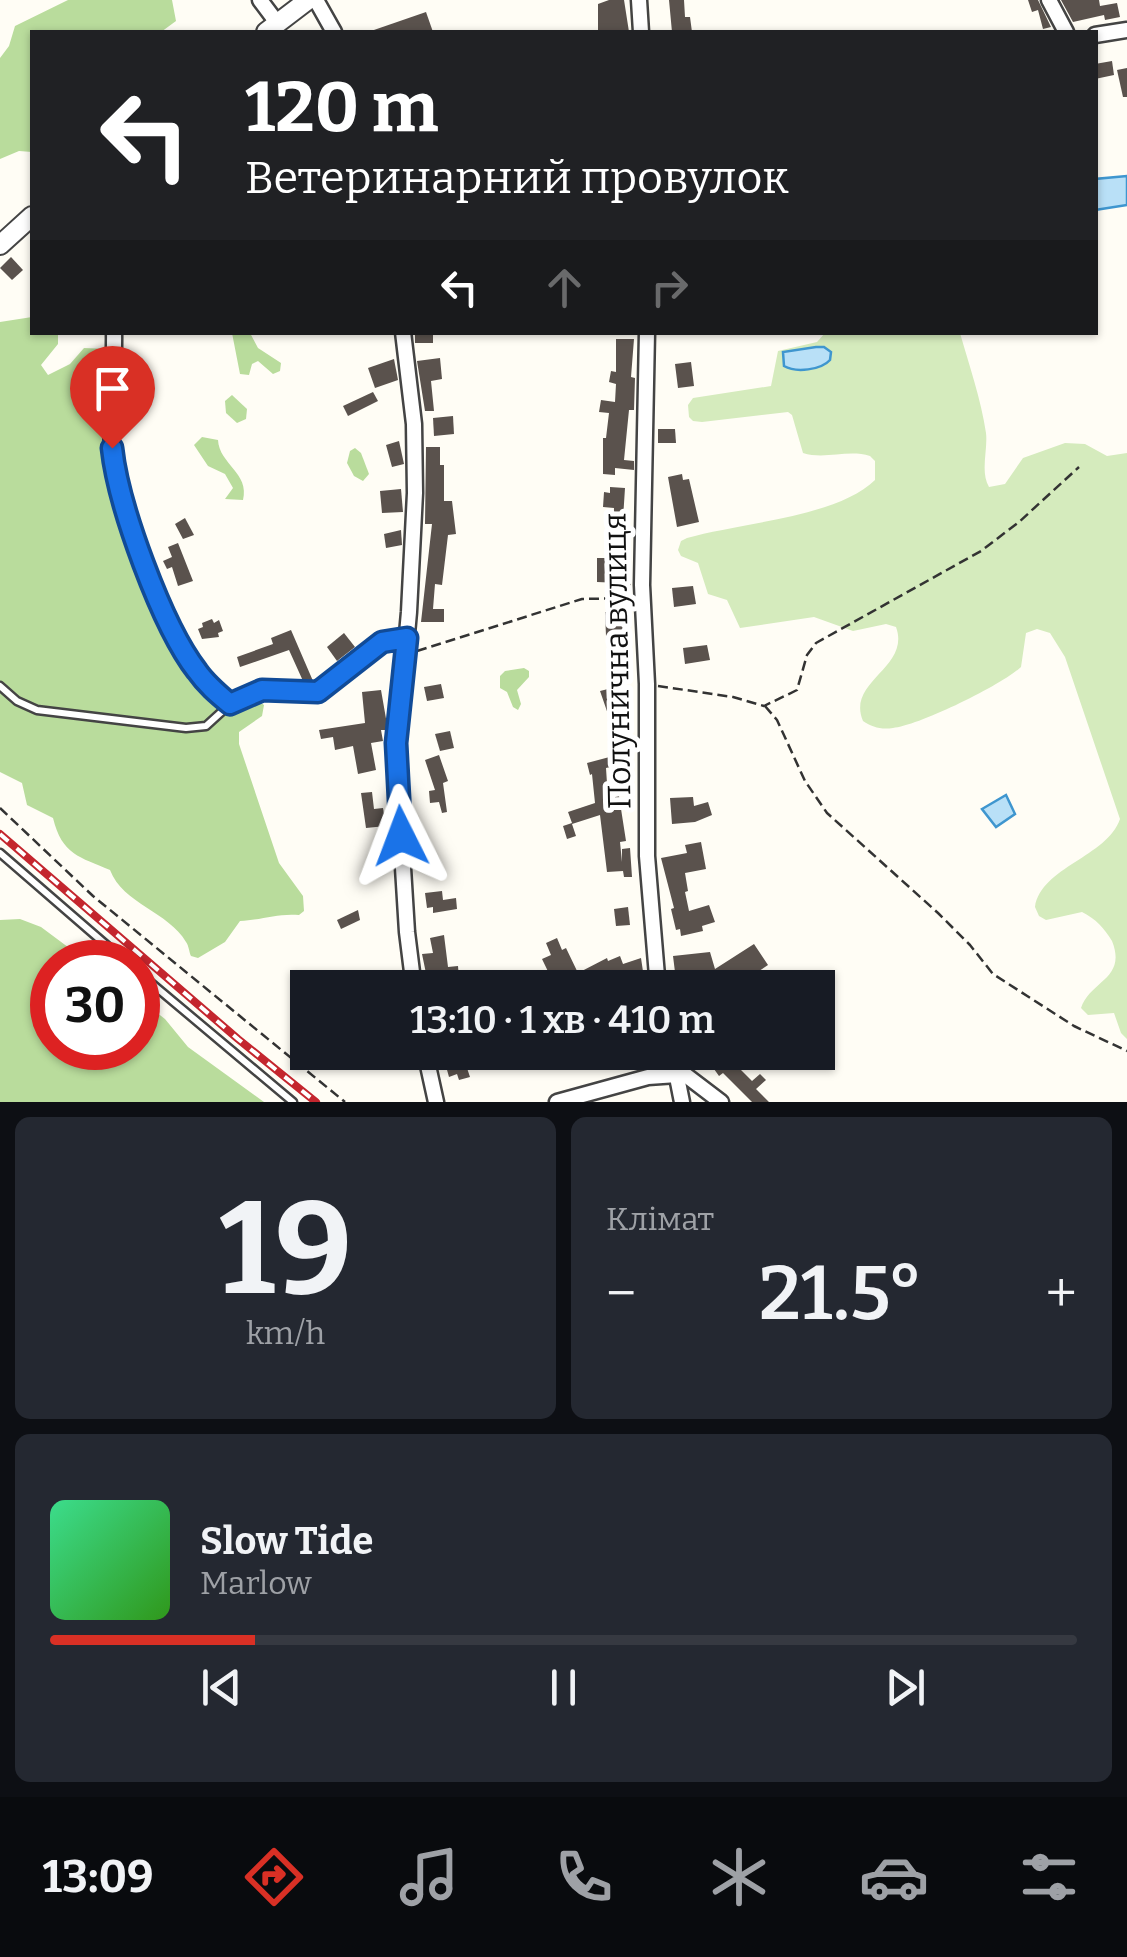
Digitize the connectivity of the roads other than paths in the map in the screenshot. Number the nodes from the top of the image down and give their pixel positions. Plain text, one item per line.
1 (260, 0) edge
2 (312, 0) edge
3 (639, 0) edge
4 (1049, 0) edge
5 (272, 28) edge
6 (333, 30) edge
7 (641, 30) edge
8 (1065, 30) edge
9 (1127, 30) edge
10 (1098, 35) edge
11 (30, 218) edge
12 (0, 245) edge
13 (114, 335) edge
14 (403, 335) edge
15 (647, 335) edge
16 (406, 646) junction
17 (0, 686) edge
18 (230, 704) junction
19 (0, 854) edge
20 (100, 940) edge
21 (411, 970) edge
22 (656, 970) edge
23 (160, 990) edge
24 (429, 1070) edge
25 (662, 1070) edge
26 (675, 1070) edge
27 (680, 1070) edge
28 (293, 1102) edge
29 (436, 1102) edge
30 (556, 1102) edge
31 (682, 1102) edge
32 (721, 1102) edge

1 - 5 street
2 - 5 street
2 - 6 street
3 - 7 street
4 - 8 street
9 - 10 street
11 - 12 street
13 - 18 street
14 - 16 street
15 - 22 street, Полунична вулиця
16 - 18 street
16 - 21 street
17 - 18 lane
19 - 20 lane
23 - 28 lane
24 - 29 street
25 - 30 street
26 - 31 street
27 - 32 street

